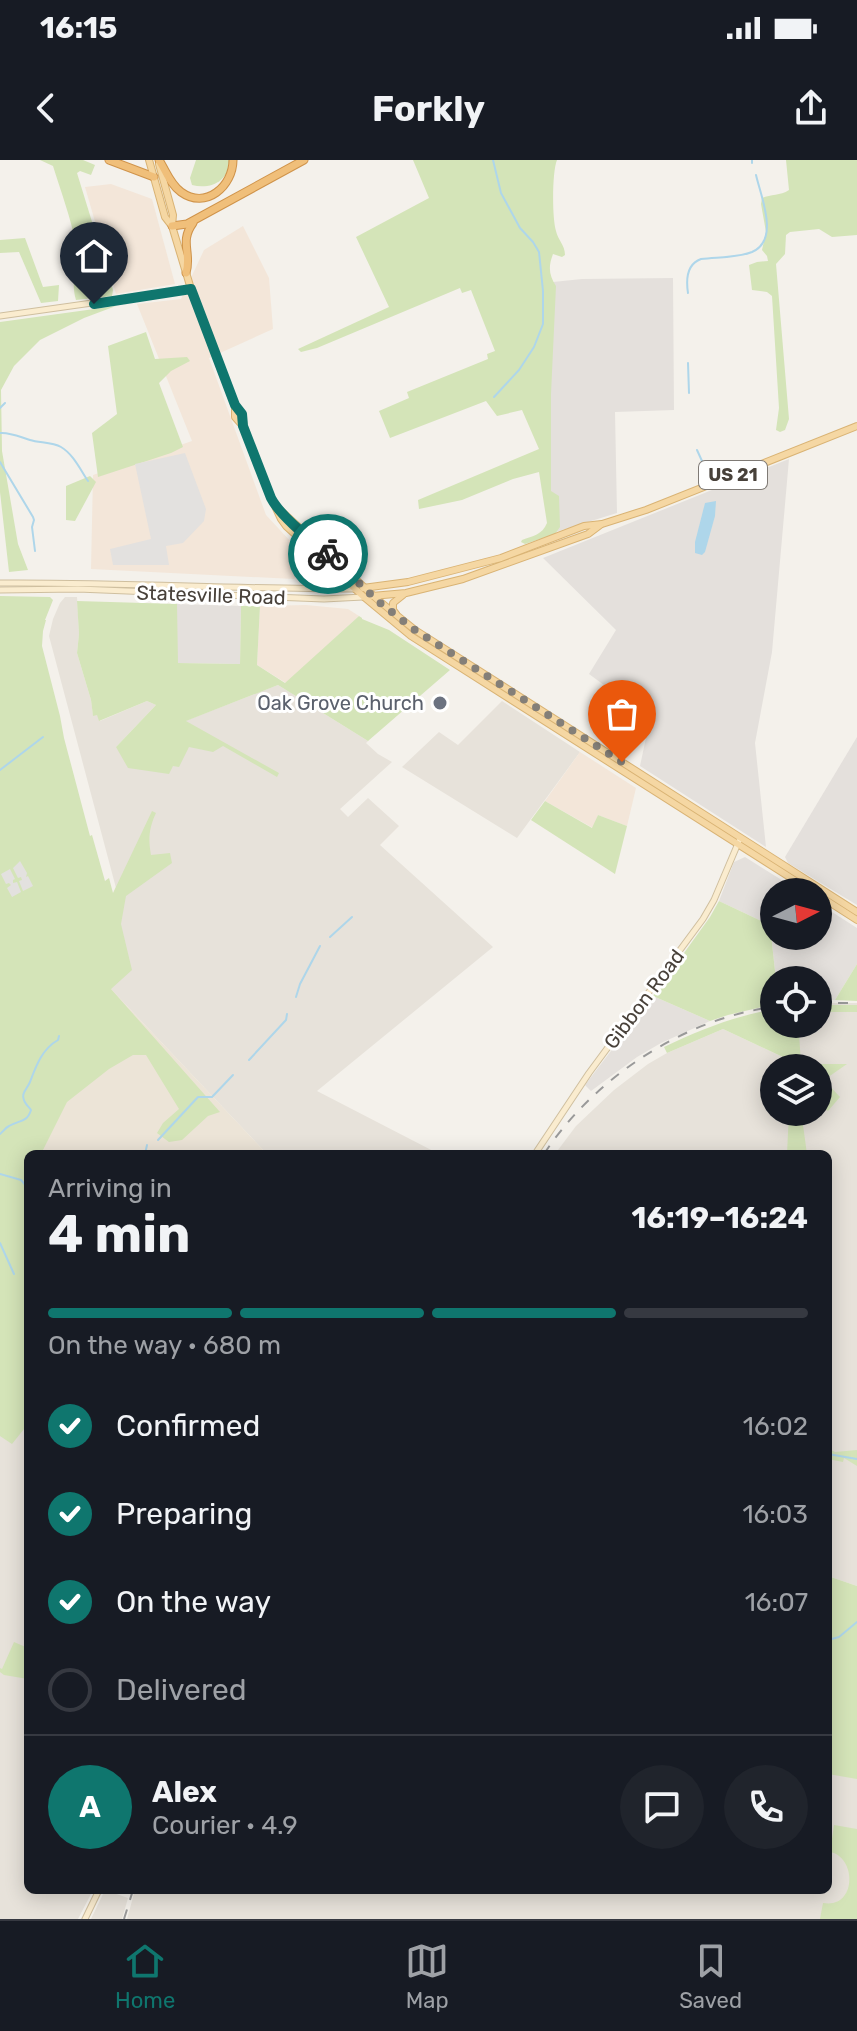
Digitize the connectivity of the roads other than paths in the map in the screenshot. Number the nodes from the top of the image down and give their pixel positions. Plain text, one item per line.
1 (109, 160) edge
2 (149, 160) edge
3 (159, 160) edge
4 (233, 160) edge
5 (304, 160) edge
6 (154, 177) junction
7 (194, 221) junction
8 (172, 226) junction
9 (186, 273) junction
10 (191, 289) junction
11 (0, 316) edge
12 (857, 426) edge
13 (276, 507) junction
14 (503, 562) junction
15 (328, 563) junction
16 (0, 583) edge
17 (365, 588) junction
18 (325, 589) junction
19 (355, 589) junction
20 (0, 590) edge
21 (406, 593) junction
22 (373, 596) junction
23 (364, 597) junction
24 (398, 617) junction
25 (739, 840) junction
26 (793, 878) edge
27 (832, 904) edge
28 (857, 912) edge
29 (857, 920) edge
30 (538, 1150) edge
31 (97, 1894) edge
32 (85, 1919) edge

1 - 6 highway
2 - 6 main road
3 - 4 highway
3 - 8 main road
5 - 7 highway
6 - 8 main road
7 - 8 highway
7 - 9 highway
8 - 9 main road
9 - 10 main road
10 - 11 main road
10 - 13 main road
12 - 14 main road, Statesville Road / US 21
13 - 15 main road
13 - 17 main road
14 - 17 main road, Statesville Road / US 21
14 - 21 main road, Statesville Road / US 21
15 - 18 main road
15 - 19 main road
16 - 18 main road, Statesville Road
17 - 19 main road, Statesville Road
17 - 22 main road
18 - 19 main road, Statesville Road
19 - 23 main road
20 - 23 main road, Statesville Road
21 - 22 main road, Statesville Road / US 21
21 - 24 main road
22 - 23 main road, Statesville Road / US 21
22 - 24 main road
23 - 25 main road
24 - 25 main road
25 - 26 main road
25 - 28 main road
25 - 30 main road, Gibbon Road
27 - 29 main road
31 - 32 main road

